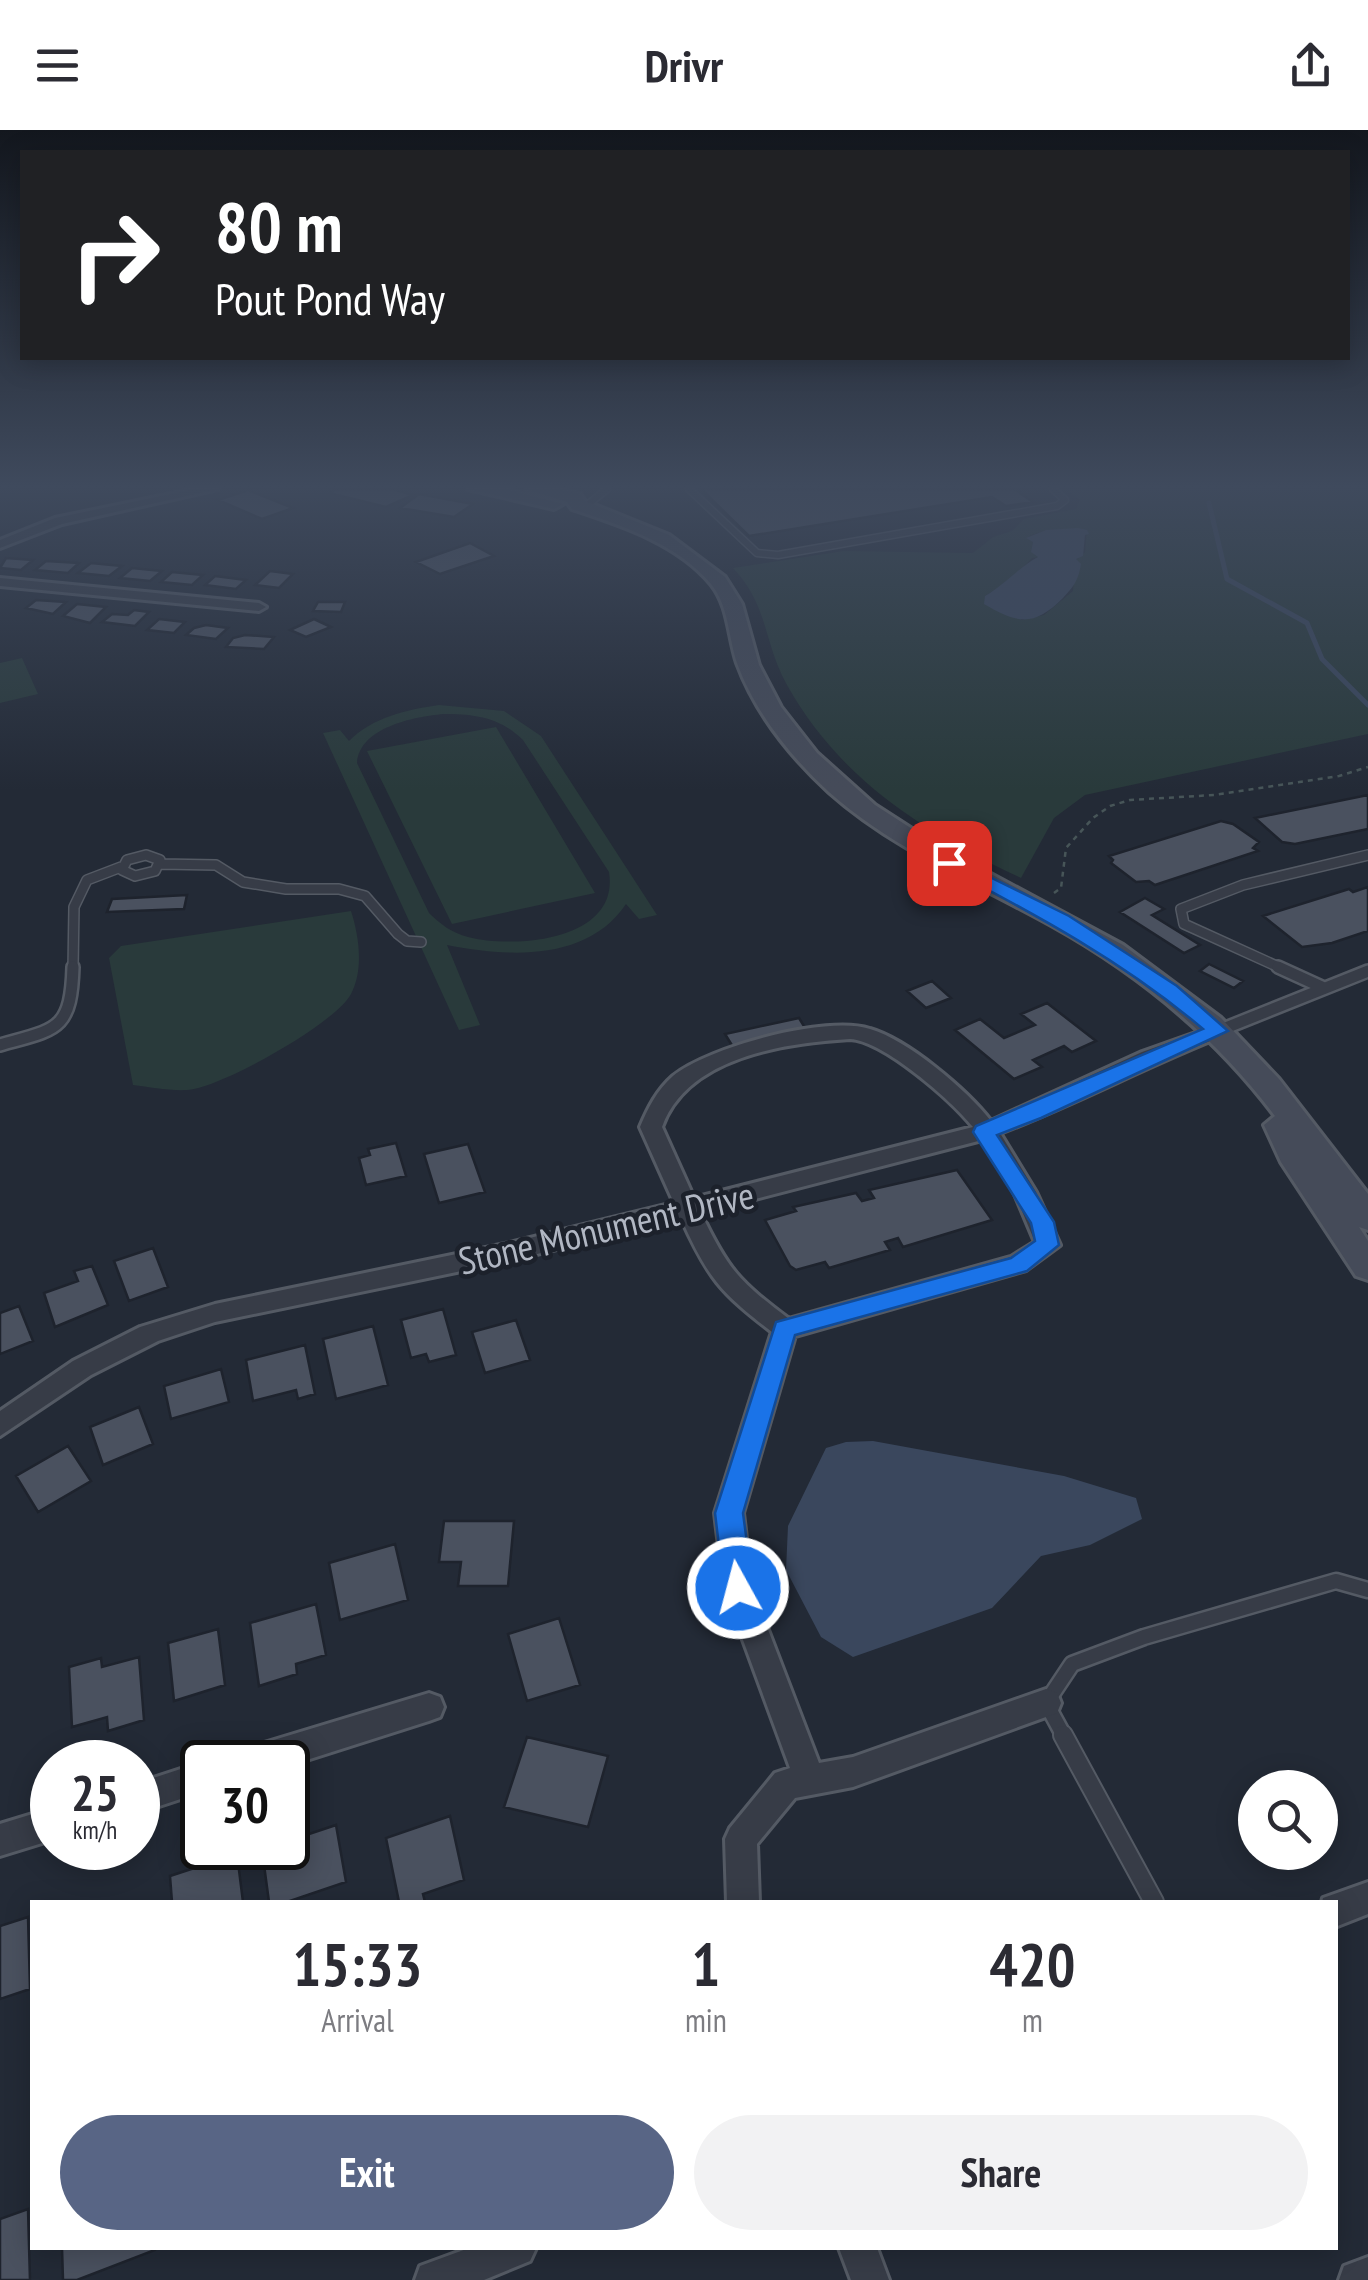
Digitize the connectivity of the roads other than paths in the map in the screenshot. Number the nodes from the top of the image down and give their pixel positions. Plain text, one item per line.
1 (73, 589) edge
2 (725, 589) edge
3 (259, 608) dead end
4 (1368, 855) edge
5 (160, 864) junction
6 (122, 867) junction
7 (420, 942) dead end
8 (1368, 971) edge
9 (1324, 988) junction
10 (1218, 1031) junction
11 (0, 1046) edge
12 (1252, 1066) junction
13 (984, 1132) junction
14 (691, 1208) junction
15 (1368, 1218) edge
16 (1368, 1266) edge
17 (785, 1329) junction
18 (0, 1425) edge
19 (1368, 1590) edge
20 (1046, 1703) junction
21 (430, 1707) dead end
22 (310, 1744) edge
23 (810, 1780) junction
24 (30, 1831) edge
25 (0, 1840) edge
26 (1368, 1898) edge
27 (743, 1900) edge
28 (1153, 1900) edge
29 (1338, 1909) edge
30 (512, 2250) edge
31 (859, 2250) edge
32 (1368, 2276) edge
33 (434, 2280) edge
34 (870, 2280) edge
35 (1358, 2280) edge

1 - 3 street
2 - 10 main road
4 - 9 lane
5 - 6 lane
5 - 6 lane
5 - 7 lane
6 - 11 lane
8 - 9 lane
9 - 10 lane
10 - 12 main road
10 - 13 street, Stone Monument Drive
12 - 15 main road
12 - 16 main road
13 - 14 street, Stone Monument Drive
13 - 14 street
13 - 17 street
14 - 17 street
14 - 18 street, Stone Monument Drive
17 - 23 street
19 - 20 lane
20 - 23 street
20 - 28 lane
21 - 22 street
23 - 27 street
24 - 25 street
26 - 29 street
30 - 33 street
31 - 34 street
32 - 35 street

